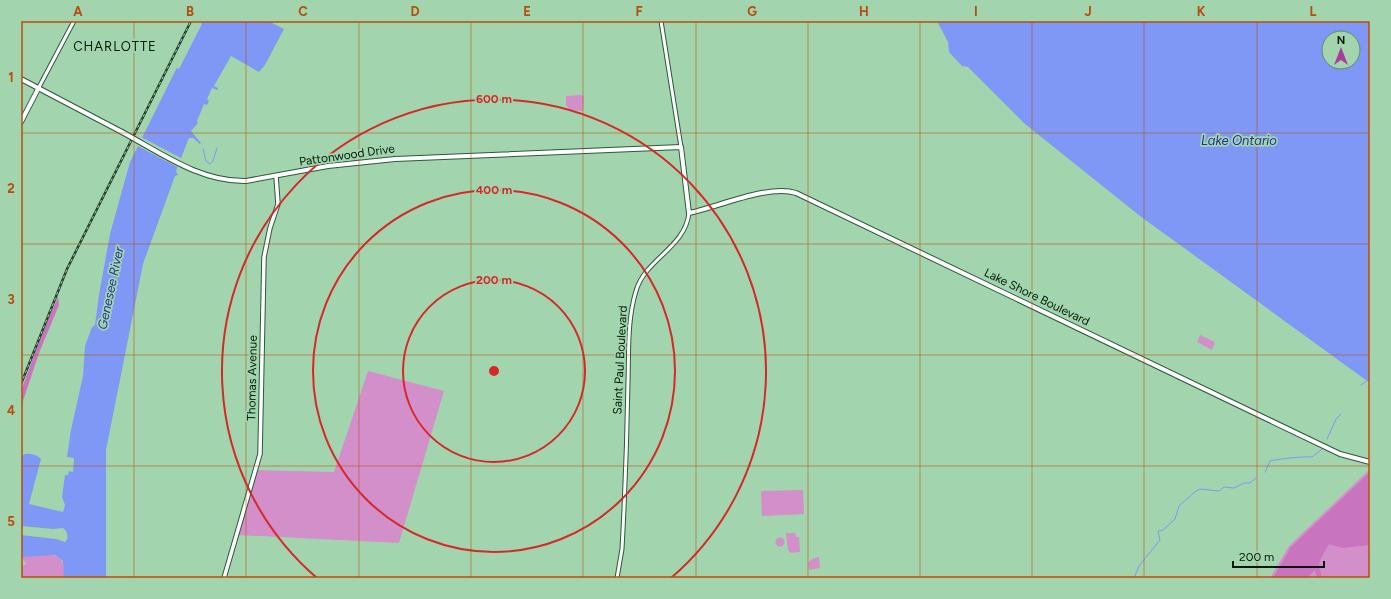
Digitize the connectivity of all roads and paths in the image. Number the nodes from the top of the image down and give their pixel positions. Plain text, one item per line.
1 (74, 21) edge
2 (661, 21) edge
3 (21, 80) edge
4 (38, 88) junction
5 (21, 122) edge
6 (681, 147) junction
7 (276, 176) junction
8 (689, 213) junction
9 (1370, 462) edge
10 (224, 578) edge
11 (618, 578) edge

1 - 4 street
2 - 6 street, Saint Paul Boulevard
3 - 4 main road, Pattonwood Drive
4 - 5 main road
4 - 7 main road, Pattonwood Drive, bridge
6 - 7 main road, Pattonwood Drive
6 - 8 main road, Saint Paul Boulevard
7 - 10 main road, Thomas Avenue
8 - 9 main road, Lake Shore Boulevard
8 - 11 street, Saint Paul Boulevard

